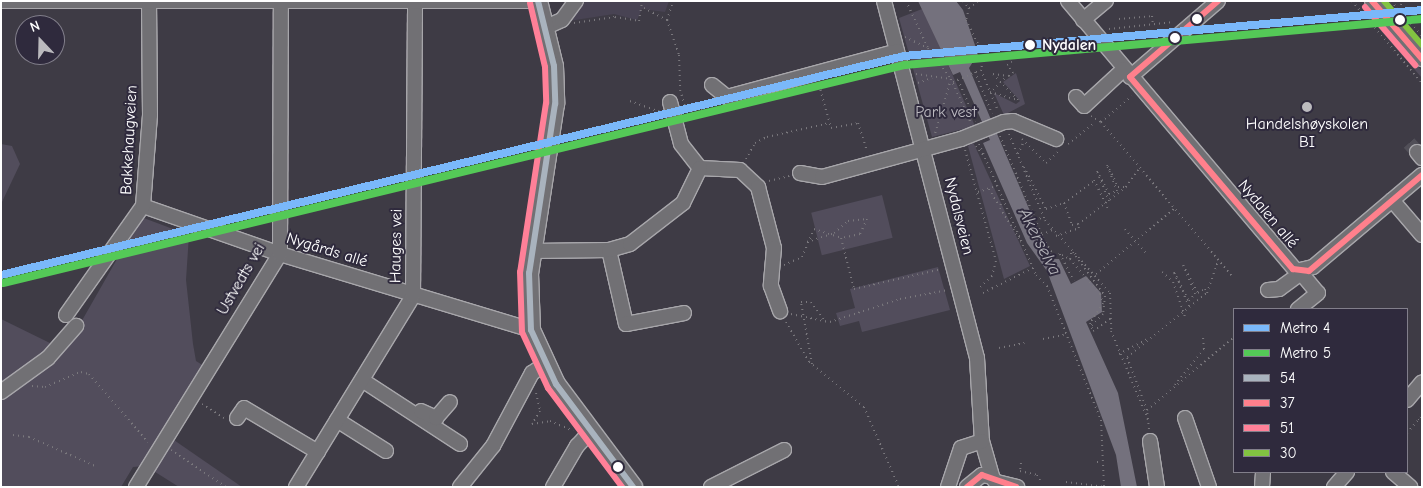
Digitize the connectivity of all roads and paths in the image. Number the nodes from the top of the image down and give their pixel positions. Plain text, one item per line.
1 (1, 1) edge
2 (529, 1) edge
3 (538, 1) edge
4 (576, 1) edge
5 (642, 1) edge
6 (672, 1) edge
7 (884, 1) edge
8 (906, 1) edge
9 (963, 1) edge
10 (978, 1) edge
11 (1068, 1) edge
12 (1106, 1) edge
13 (1218, 1) edge
14 (1352, 1) edge
15 (1372, 1) edge
16 (1391, 1) edge
17 (1404, 1) edge
18 (149, 2) edge
19 (281, 2) edge
20 (415, 3) junction
21 (644, 8) junction
22 (969, 8) junction
23 (1398, 10) junction
24 (667, 20) junction
25 (1083, 20) junction
26 (1119, 20) dead end
27 (1176, 22) dead end
28 (570, 23) dead end
29 (1153, 25) junction
30 (546, 27) junction
31 (1106, 30) dead end
32 (901, 35) dead end
33 (1422, 36) edge
34 (928, 48) junction
35 (897, 51) junction
36 (995, 55) dead end
37 (984, 56) junction
38 (1422, 59) edge
39 (1012, 61) dead end
40 (981, 70) junction
41 (973, 73) junction
42 (1127, 73) junction
43 (912, 74) dead end
44 (1007, 76) junction
45 (934, 77) junction
46 (952, 80) junction
47 (958, 80) junction
48 (1001, 82) junction
49 (1422, 82) edge
50 (712, 85) dead end
51 (914, 85) dead end
52 (819, 88) dead end
53 (991, 91) junction
54 (1134, 94) dead end
55 (630, 101) dead end
56 (1080, 102) joint
57 (671, 108) joint
58 (703, 109) dead end
59 (687, 113) junction
60 (688, 121) dead end
61 (1095, 122) junction
62 (1101, 122) junction
63 (829, 123) junction
64 (991, 125) junction
65 (1085, 129) dead end
66 (1049, 133) dead end
67 (934, 138) dead end
68 (974, 141) dead end
69 (963, 145) dead end
70 (980, 147) dead end
71 (866, 148) dead end
72 (924, 148) junction
73 (750, 153) dead end
74 (1018, 154) junction
75 (984, 156) junction
76 (1042, 159) dead end
77 (1022, 166) junction
78 (700, 168) junction
79 (1140, 168) junction
80 (800, 173) dead end
81 (1422, 175) edge
82 (775, 180) dead end
83 (765, 183) dead end
84 (997, 186) junction
85 (1126, 187) junction
86 (989, 189) junction
87 (977, 192) junction
88 (1002, 197) junction
89 (1392, 200) junction
90 (1110, 201) junction
91 (1064, 203) junction
92 (1106, 205) junction
93 (143, 206) junction
94 (1000, 208) junction
95 (1175, 208) junction
96 (1109, 211) dead end
97 (1044, 216) junction
98 (1035, 220) junction
99 (1078, 224) junction
100 (1125, 229) dead end
101 (1052, 230) junction
102 (830, 235) junction
103 (1042, 235) junction
104 (1422, 235) edge
105 (1056, 236) junction
106 (841, 238) junction
107 (1135, 241) junction
108 (807, 242) junction
109 (1021, 242) junction
110 (1072, 249) junction
111 (609, 250) junction
112 (532, 251) junction
113 (280, 254) junction
114 (1060, 254) junction
115 (1147, 254) dead end
116 (1070, 259) junction
117 (1218, 261) junction
118 (774, 265) junction
119 (1033, 268) junction
120 (942, 269) dead end
121 (1162, 272) dead end
122 (1301, 273) junction
123 (1096, 274) junction
124 (1232, 277) dead end
125 (1074, 281) dead end
126 (978, 289) dead end
127 (948, 290) dead end
128 (1268, 290) dead end
129 (982, 293) dead end
130 (1207, 293) junction
131 (413, 296) junction
132 (1189, 307) junction
133 (1299, 308) edge
134 (1185, 310) junction
135 (781, 312) junction
136 (684, 313) dead end
137 (66, 315) dead end
138 (801, 316) junction
139 (1185, 317) dead end
140 (1112, 318) junction
141 (826, 322) junction
142 (76, 326) dead end
143 (1091, 326) junction
144 (531, 330) junction
145 (1064, 335) junction
146 (1153, 336) junction
147 (1203, 337) dead end
148 (1233, 338) edge
149 (1043, 340) dead end
150 (1026, 343) dead end
151 (999, 348) dead end
152 (1119, 354) junction
153 (812, 365) junction
154 (538, 369) junction
155 (16, 380) junction
156 (362, 380) junction
157 (1422, 382) edge
158 (1175, 385) junction
159 (1, 392) edge
160 (386, 395) junction
161 (190, 397) junction
162 (1408, 399) edge
163 (450, 402) dead end
164 (1422, 416) edge
165 (237, 418) joint
166 (1185, 418) dead end
167 (337, 420) junction
168 (1148, 420) dead end
169 (1418, 420) junction
170 (1422, 423) edge
171 (584, 432) junction
172 (1408, 432) edge
173 (13, 435) dead end
174 (1150, 441) dead end
175 (982, 442) junction
176 (154, 444) junction
177 (460, 444) dead end
178 (784, 450) dead end
179 (386, 451) dead end
180 (318, 452) junction
181 (1097, 462) dead end
182 (1102, 462) junction
183 (1021, 463) dead end
184 (95, 466) dead end
185 (1263, 473) edge
186 (1346, 473) edge
187 (1394, 473) edge
188 (1040, 480) dead end
189 (970, 482) edge
190 (996, 482) edge
191 (1066, 482) dead end
192 (136, 487) edge
193 (226, 487) edge
194 (296, 487) edge
195 (460, 487) edge
196 (553, 487) edge
197 (633, 487) edge
198 (711, 487) edge
199 (899, 487) edge
200 (916, 487) edge
201 (924, 487) edge
202 (948, 487) edge
203 (1017, 487) edge
204 (1104, 487) edge
205 (1157, 487) edge
206 (1209, 487) edge
207 (1262, 487) edge
208 (1334, 487) edge
209 (1410, 487) edge

1 - 18 street
2 - 20 street
3 - 30 main road
4 - 30 street
5 - 21 path
6 - 24 path
7 - 35 street, Nydalsveien
8 - 34 path
9 - 22 path
10 - 22 path
11 - 25 street
12 - 25 street
13 - 42 street
14 - 49 path
15 - 38 street
16 - 23 path
17 - 23 path
18 - 19 street
18 - 93 street, Bakkehaugveien
19 - 20 street
19 - 113 street, Ustvedts vei
20 - 131 street, Hauges vei
21 - 24 path
21 - 28 path
22 - 37 path
23 - 33 path
24 - 59 path
25 - 42 street
26 - 29 path
27 - 29 path
29 - 31 path
30 - 112 main road
32 - 34 path
34 - 46 path
35 - 50 street
35 - 72 street, Nydalsveien
36 - 37 path
37 - 40 path
39 - 44 path
40 - 41 path
40 - 53 path
41 - 47 path
41 - 64 path
42 - 56 street
42 - 122 street, Nydalen allé
43 - 45 path
44 - 48 path
44 - 48 path
45 - 46 path
45 - 51 path
46 - 47 path
46 - 64 path
46 - 67 path
47 - 64 path
48 - 53 path
48 - 53 path
52 - 63 path
53 - 64 path
54 - 62 path
55 - 57 path
56 - 61 path
57 - 78 street
58 - 59 path
59 - 60 path
61 - 62 path
61 - 65 path
62 - 79 path
63 - 71 path
63 - 73 path
64 - 66 street
64 - 72 street
64 - 74 path
64 - 98 path
68 - 75 path
69 - 87 path
70 - 75 path
72 - 80 street
72 - 175 street, Nydalsveien
74 - 76 path
74 - 77 path
75 - 84 path
77 - 91 path
77 - 97 path
78 - 111 street
78 - 118 street
79 - 85 path
79 - 95 path
81 - 89 street
82 - 83 path
84 - 86 path
84 - 88 path
85 - 90 path
85 - 90 path
86 - 87 path
86 - 94 path
87 - 126 path
88 - 94 path
88 - 109 path
89 - 104 street
89 - 122 street
90 - 92 path
91 - 92 path
91 - 99 path
92 - 96 path
92 - 99 path
93 - 113 street, Nygårds allé
93 - 137 street, Bakkehaugveien
94 - 109 path
95 - 107 path
95 - 117 path
97 - 98 path
97 - 101 path
98 - 103 path
99 - 105 path
100 - 107 path
101 - 103 path
101 - 105 path
102 - 106 path
102 - 106 path
102 - 108 path
102 - 108 path
103 - 114 path
105 - 110 path
106 - 120 path
107 - 115 path
107 - 123 path
108 - 118 path
109 - 119 path
110 - 116 path
110 - 123 path
110 - 143 path
111 - 112 street
111 - 136 street
112 - 144 main road
113 - 131 street, Nygårds allé
113 - 161 street, Ustvedts vei
114 - 116 path
114 - 125 path
116 - 143 path
117 - 124 path
117 - 130 path
118 - 135 street
119 - 129 path
119 - 145 path
121 - 134 path
122 - 128 street
122 - 133 street, Nydalen allé
123 - 140 path
127 - 141 path
130 - 132 path
130 - 132 path
131 - 144 street, Nygårds allé
131 - 156 street, Hauges vei
132 - 134 path
134 - 139 path
134 - 146 path
135 - 138 path
135 - 153 path
138 - 141 path
138 - 141 path
138 - 153 path
140 - 143 path
140 - 152 path
142 - 155 street
144 - 154 main road
145 - 149 path
145 - 182 path
146 - 152 path
146 - 158 path
147 - 158 path
148 - 158 path
150 - 151 path
152 - 168 path
153 - 199 path
154 - 171 main road
154 - 171 path
154 - 195 street
155 - 159 street
155 - 176 path
156 - 160 street
156 - 167 street, Hauges vei
157 - 162 street
160 - 163 street
160 - 177 street
161 - 165 path
161 - 176 street, Ustvedts vei
164 - 169 path
165 - 180 street
166 - 206 street
167 - 179 street
167 - 180 street, Hauges vei
169 - 170 path
169 - 172 path
171 - 196 street
171 - 197 main road
173 - 184 path
174 - 205 street
175 - 189 street, Nydalsveien
175 - 190 street, Nydalsveien
175 - 202 street
176 - 192 street, Ustvedts vei
176 - 193 path
178 - 198 street
180 - 194 street, Hauges vei
181 - 182 path
182 - 204 path
183 - 188 path
185 - 207 street
186 - 208 street
187 - 209 street
189 - 190 street
190 - 203 street
191 - 204 path
200 - 201 path

